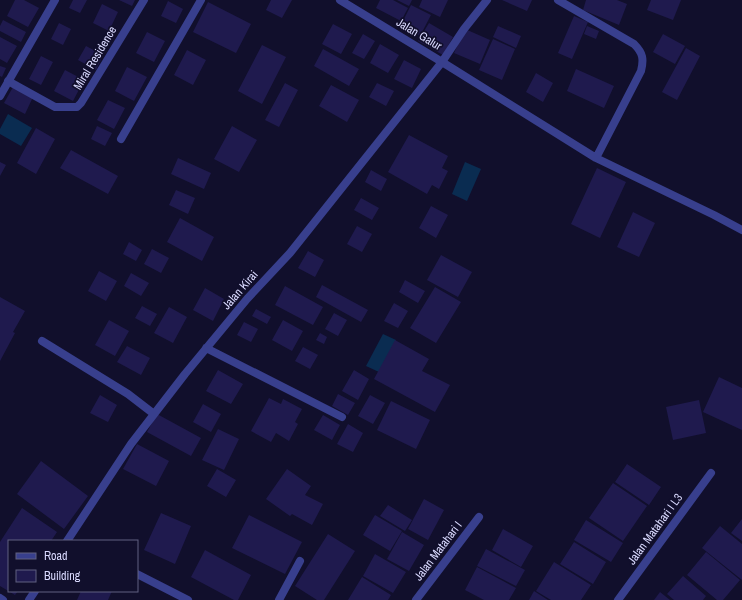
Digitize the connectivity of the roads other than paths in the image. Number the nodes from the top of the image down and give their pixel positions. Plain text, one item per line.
1 (55, 0) edge
2 (144, 0) edge
3 (201, 0) edge
4 (340, 0) edge
5 (487, 0) edge
6 (558, 0) edge
7 (442, 62) junction
8 (8, 81) junction
9 (0, 96) edge
10 (121, 139) dead end
11 (596, 158) junction
12 (742, 230) edge
13 (42, 341) dead end
14 (206, 348) junction
15 (154, 414) junction
16 (342, 417) dead end
17 (711, 473) dead end
18 (479, 517) dead end
19 (69, 540) edge
20 (300, 560) dead end
21 (138, 575) edge
22 (0, 598) edge
23 (3, 600) edge
24 (188, 600) edge
25 (279, 600) edge
26 (416, 600) edge
27 (618, 600) edge

1 - 8 street
2 - 8 street, Miral Residence
3 - 10 street
4 - 7 street, Jalan Galur
5 - 7 street, Jalan Galur
6 - 11 street
7 - 11 street
7 - 14 street, Jalan Kirai
8 - 9 street
11 - 12 street
13 - 15 street
14 - 15 street, Jalan Kirai
14 - 16 street
15 - 19 street, Jalan Kirai
17 - 27 street, Jalan Matahari I L3
18 - 26 street, Jalan Matahari I
20 - 25 street
21 - 24 street
22 - 23 street

